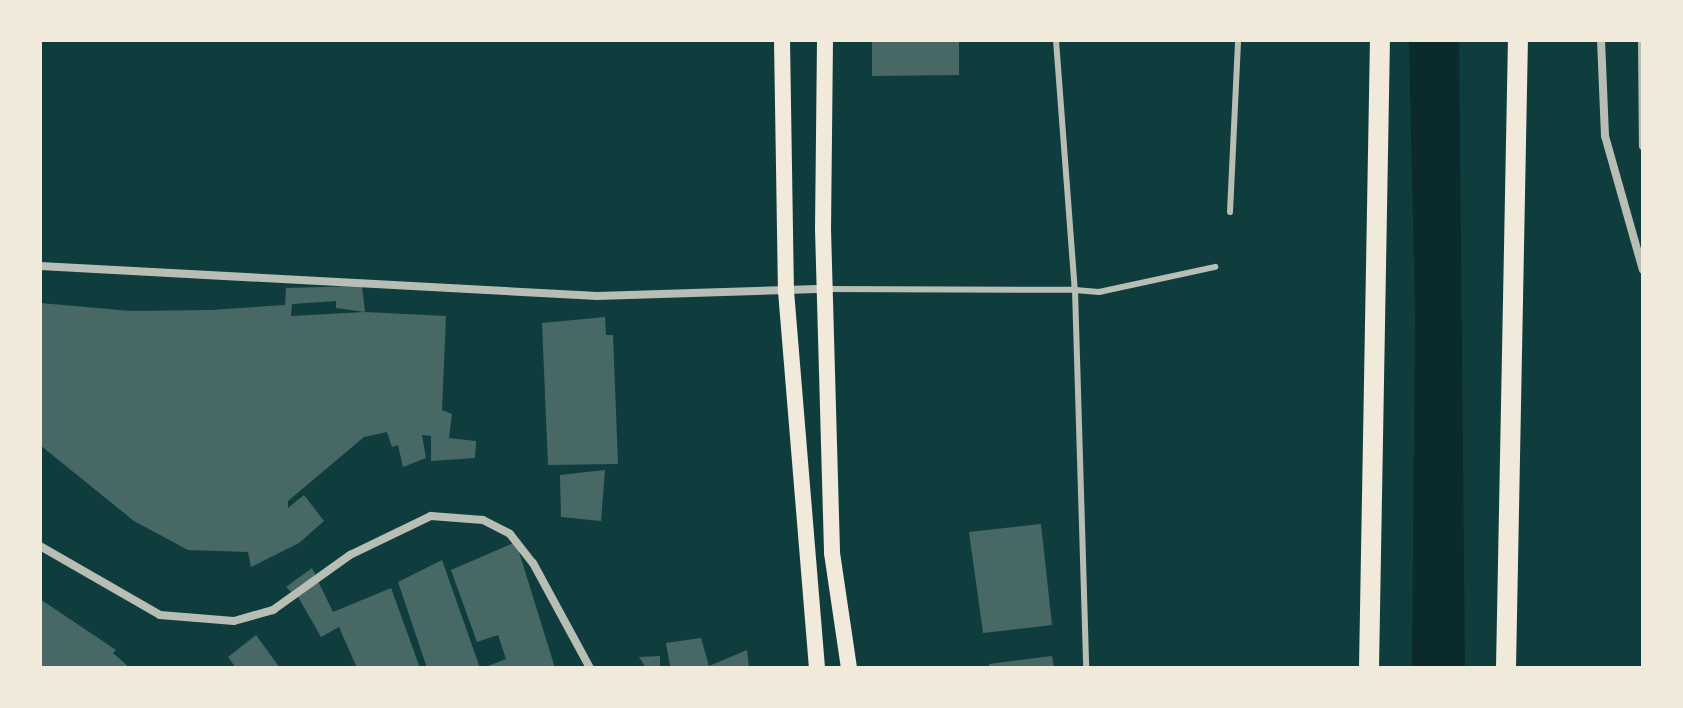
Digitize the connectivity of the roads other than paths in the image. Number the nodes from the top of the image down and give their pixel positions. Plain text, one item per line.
1 (782, 40) edge
2 (825, 40) edge
3 (1056, 40) edge
4 (1238, 40) edge
5 (1380, 40) edge
6 (1518, 40) edge
7 (1601, 40) edge
8 (1642, 40) edge
9 (1643, 146) edge
10 (1230, 212) dead end
11 (40, 266) edge
12 (1215, 267) dead end
13 (1643, 270) edge
14 (825, 289) junction
15 (1075, 290) junction
16 (786, 291) junction
17 (40, 546) edge
18 (590, 668) edge
19 (817, 668) edge
20 (849, 668) edge
21 (1086, 668) edge
22 (1369, 668) edge
23 (1506, 668) edge

1 - 16 main road
2 - 14 main road
3 - 15 lane
4 - 10 lane
5 - 22 highway
6 - 23 highway
7 - 13 street
8 - 9 street
11 - 16 street
12 - 15 lane
14 - 15 lane
14 - 16 street
14 - 20 main road
15 - 21 lane
16 - 19 main road
17 - 18 street

